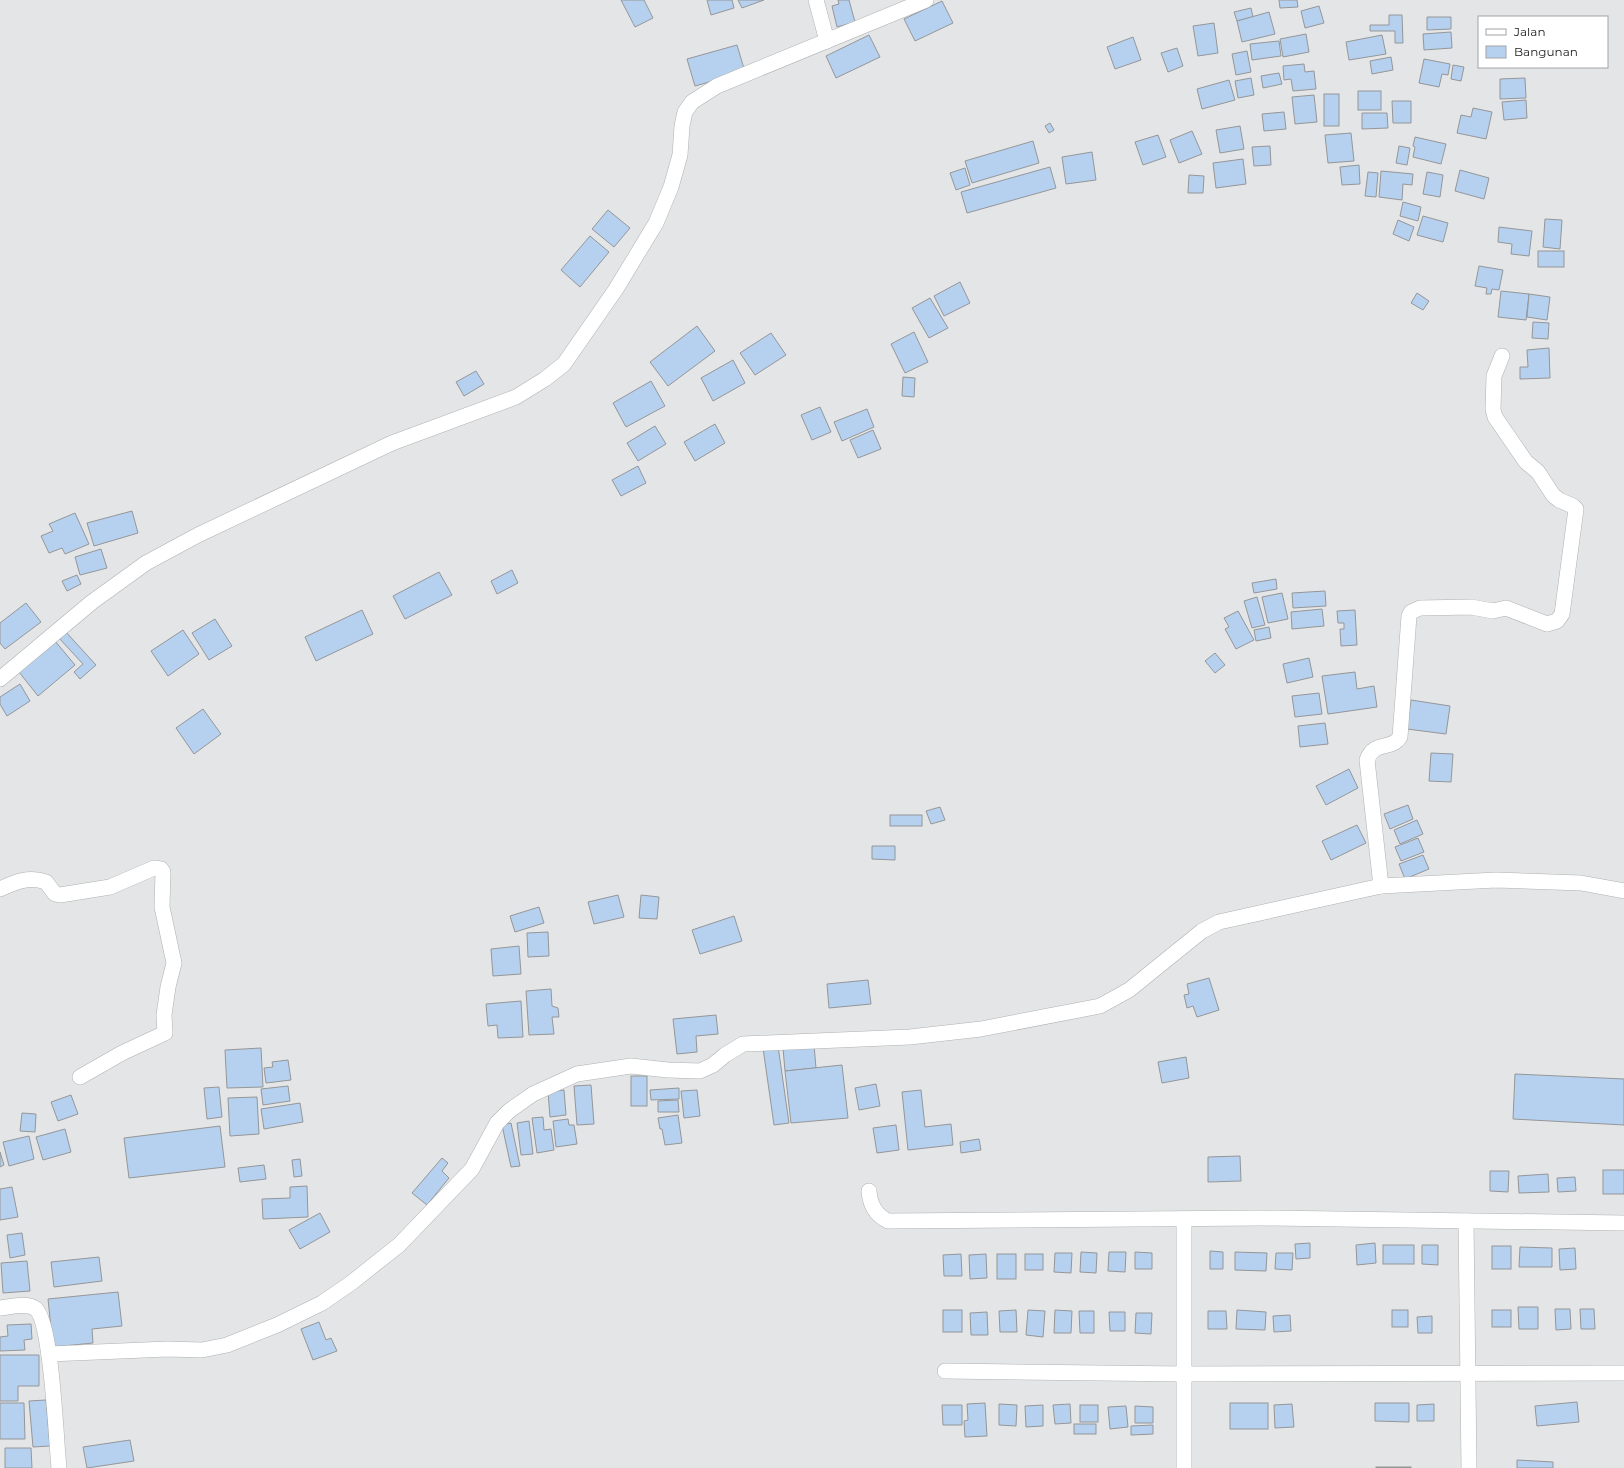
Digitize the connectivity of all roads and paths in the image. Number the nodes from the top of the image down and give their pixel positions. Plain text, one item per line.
1 (816, 0) edge
2 (926, 0) edge
3 (828, 41) junction
4 (1502, 356) dead end
5 (0, 679) edge
6 (1381, 886) junction
7 (0, 889) edge
8 (1624, 891) edge
9 (80, 1077) dead end
10 (869, 1191) dead end
11 (1184, 1220) junction
12 (1466, 1221) junction
13 (1624, 1223) edge
14 (0, 1308) edge
15 (49, 1354) junction
16 (945, 1371) dead end
17 (1624, 1373) edge
18 (1184, 1374) junction
19 (1468, 1374) junction
20 (59, 1468) edge
21 (1184, 1468) edge
22 (1468, 1468) edge

1 - 3 street
2 - 3 street
3 - 5 street
4 - 6 street
6 - 8 street
6 - 15 street
7 - 9 street
10 - 11 street
11 - 12 street
11 - 18 street
12 - 13 street
12 - 19 street
14 - 15 street
15 - 20 street
16 - 18 street
17 - 19 street
18 - 19 street
18 - 21 street
19 - 22 street

